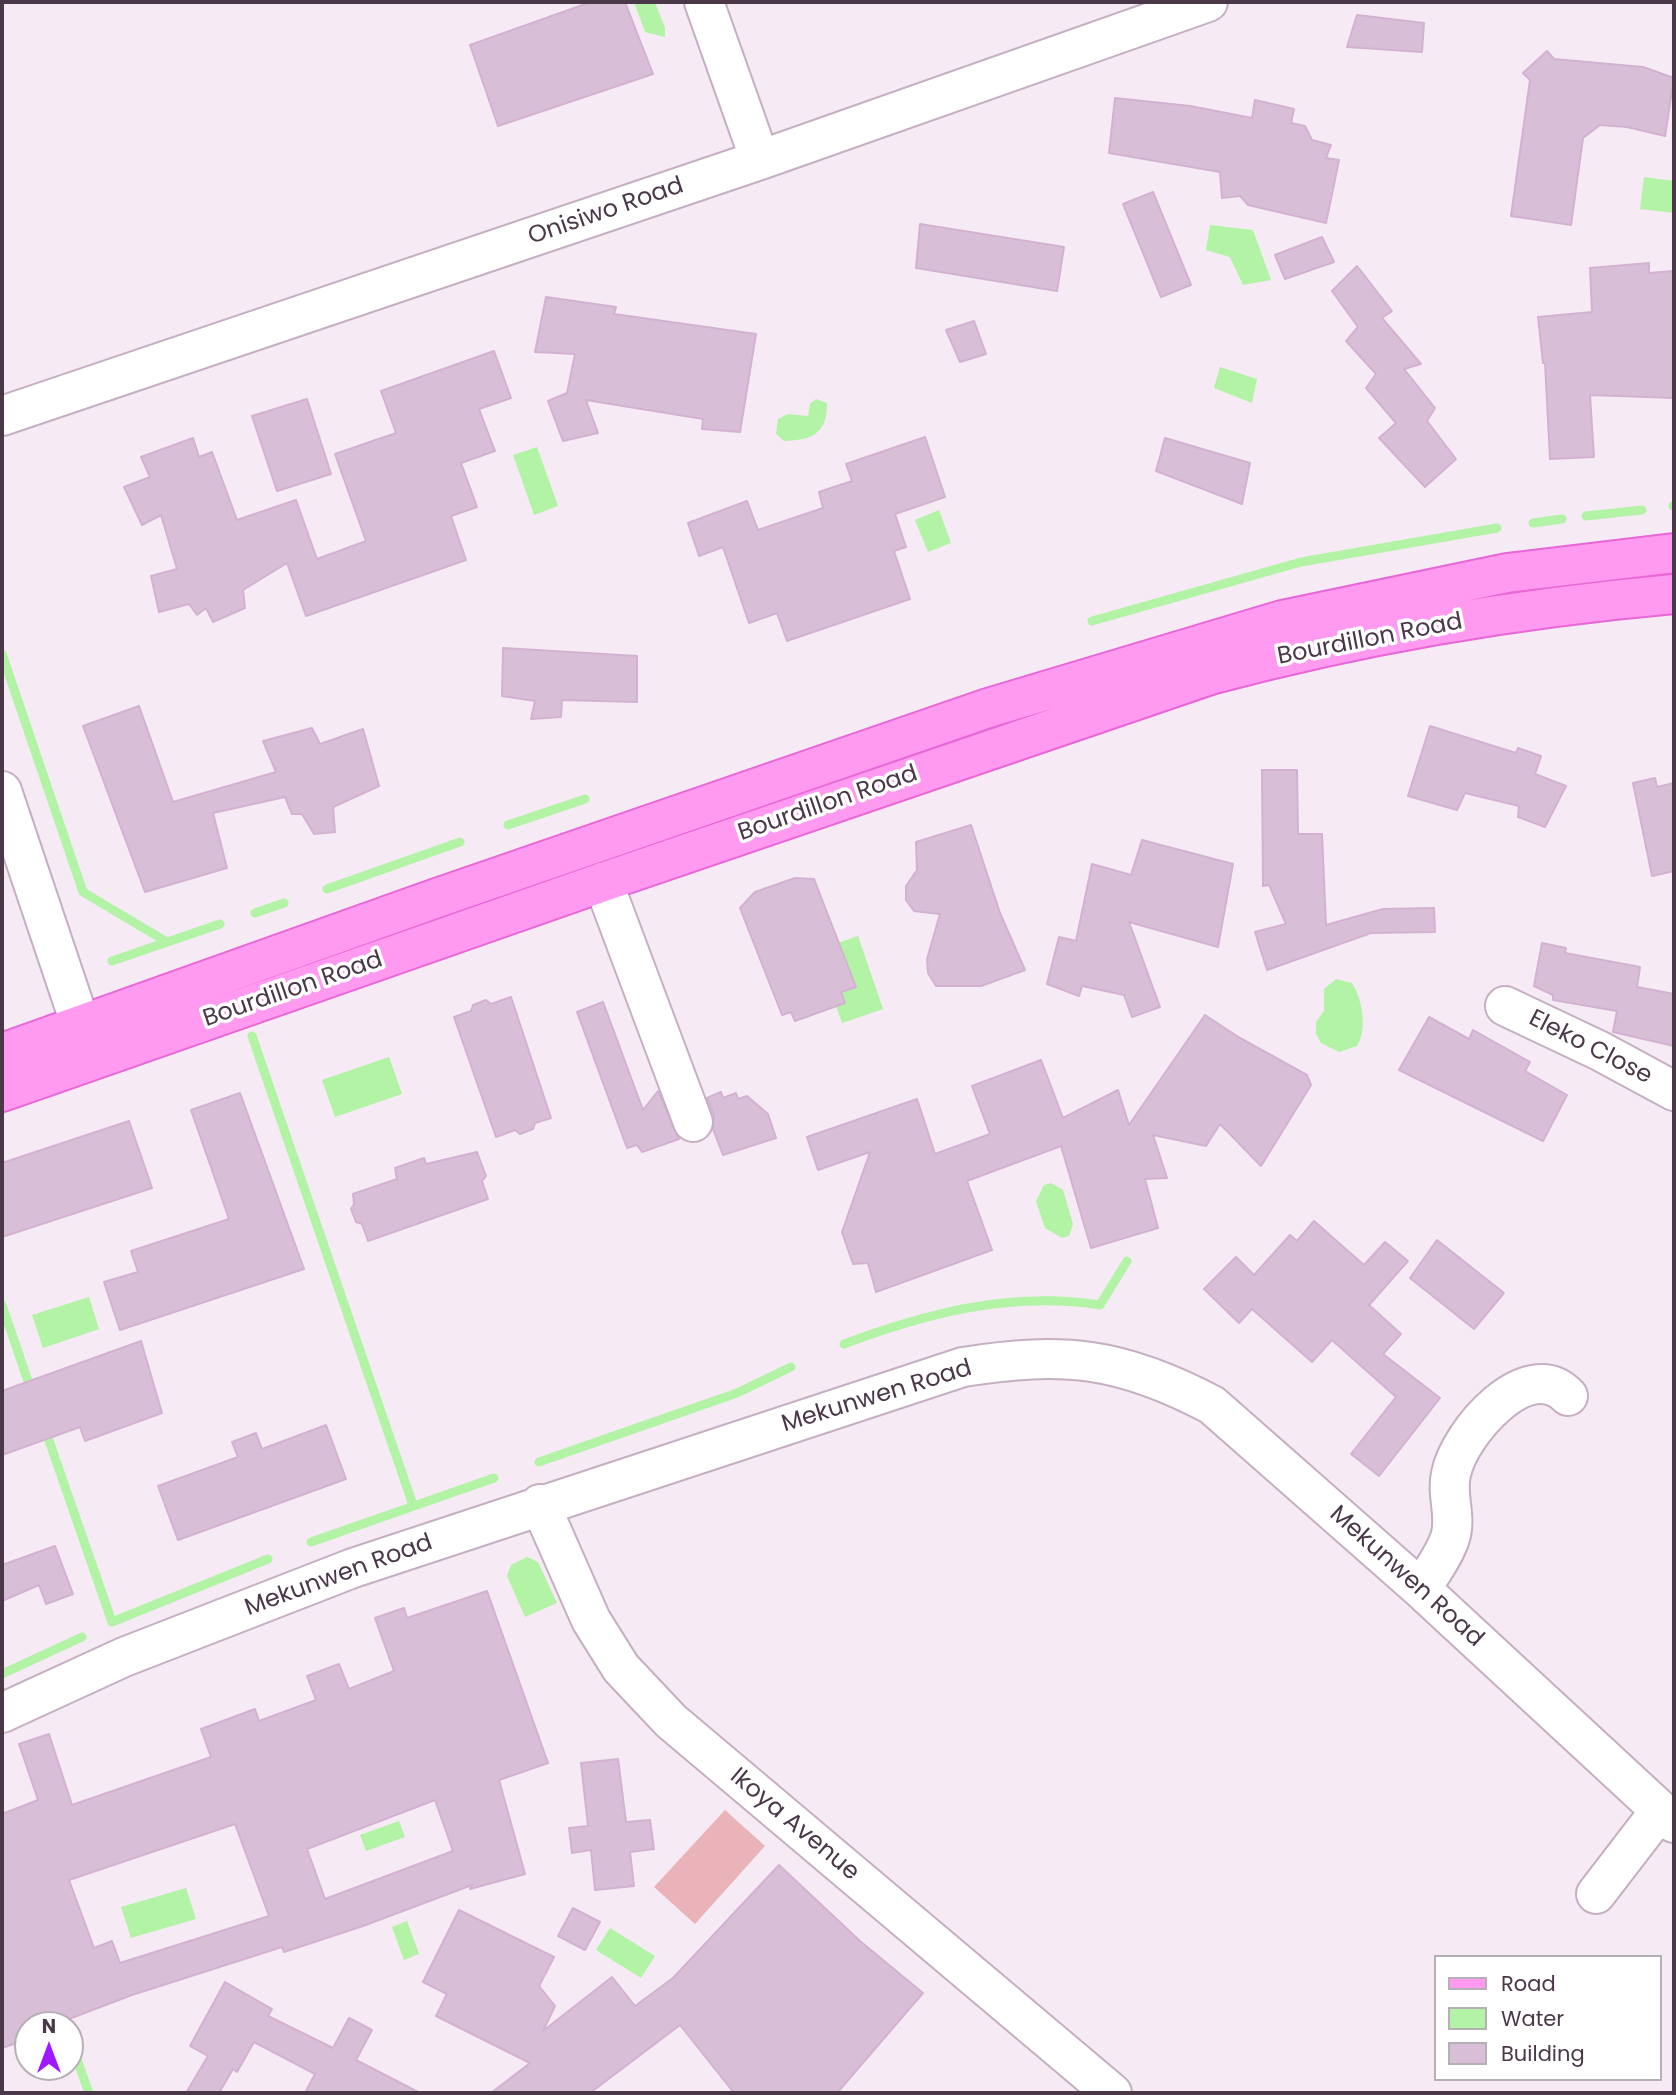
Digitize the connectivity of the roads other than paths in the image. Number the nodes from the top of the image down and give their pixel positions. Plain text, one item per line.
1 (704, 2) edge
2 (1208, 2) edge
3 (760, 160) junction
4 (2, 416) edge
5 (1674, 553) edge
6 (1674, 594) edge
7 (791, 777) junction
8 (2, 791) edge
9 (805, 813) junction
10 (603, 882) junction
11 (1505, 1006) dead end
12 (80, 1026) junction
13 (2, 1053) edge
14 (1674, 1091) edge
15 (2, 1092) edge
16 (692, 1122) dead end
17 (1568, 1396) dead end
18 (540, 1504) junction
19 (1421, 1589) junction
20 (2, 1713) edge
21 (1666, 1817) edge
22 (1596, 1894) dead end
23 (1112, 2093) edge

1 - 3 street
2 - 3 street, Onisiwo Road
3 - 4 street, Onisiwo Road
5 - 7 main road, Bourdillon Road
6 - 9 main road, Bourdillon Road
7 - 9 main road
7 - 12 main road, Bourdillon Road
8 - 12 street
9 - 10 main road, Bourdillon Road
10 - 15 main road, Bourdillon Road
10 - 16 street
11 - 14 street, Eleko Close
12 - 13 main road, Bourdillon Road
17 - 19 street
18 - 19 street, Mekunwen Road
18 - 20 street, Mekunwen Road
18 - 23 street, Ikoya Avenue
19 - 21 street, Mekunwen Road
21 - 22 street

